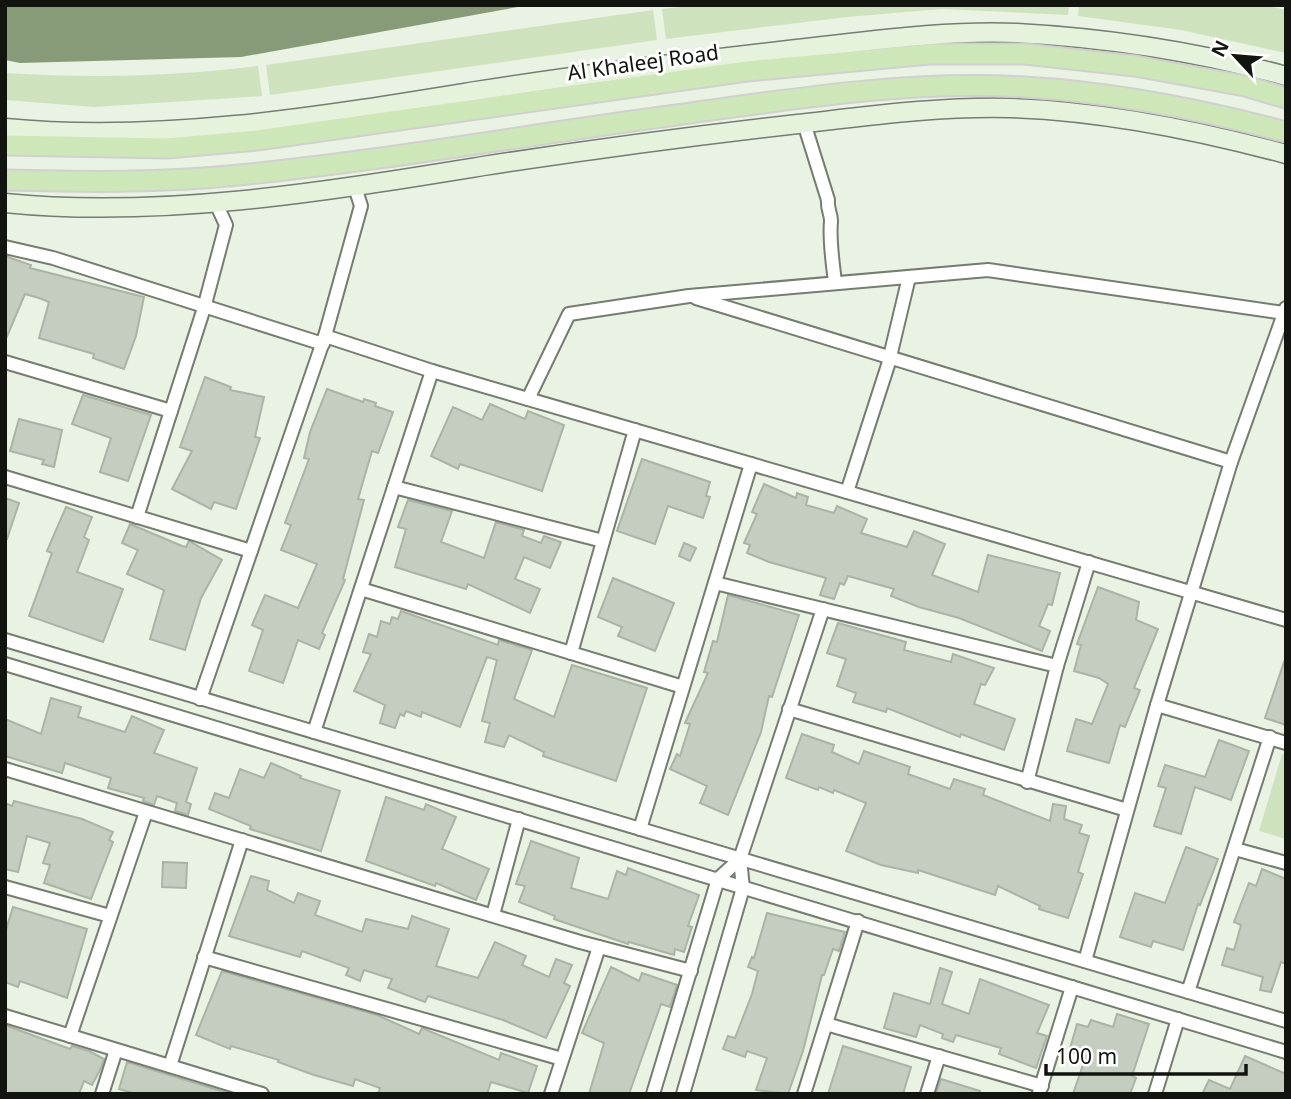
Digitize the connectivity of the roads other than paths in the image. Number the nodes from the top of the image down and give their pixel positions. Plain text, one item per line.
1 (1286, 76) edge
2 (1286, 98) edge
3 (804, 123) junction
4 (5, 128) edge
5 (1286, 132) edge
6 (515, 137) junction
7 (5, 145) edge
8 (1286, 154) edge
9 (456, 171) junction
10 (5, 180) edge
11 (355, 187) junction
12 (215, 201) junction
13 (5, 203) edge
14 (5, 247) edge
15 (909, 277) junction
16 (835, 283) junction
17 (689, 296) junction
18 (204, 308) junction
19 (1285, 310) edge
20 (324, 340) junction
21 (890, 355) junction
22 (5, 362) edge
23 (432, 371) junction
24 (528, 399) junction
25 (171, 411) junction
26 (635, 430) junction
27 (1231, 462) junction
28 (751, 464) junction
29 (5, 477) edge
30 (394, 487) junction
31 (847, 492) junction
32 (137, 517) junction
33 (603, 541) junction
34 (251, 551) junction
35 (1089, 562) junction
36 (715, 583) junction
37 (361, 589) junction
38 (1191, 592) junction
39 (823, 609) junction
40 (1286, 620) edge
41 (5, 640) edge
42 (571, 653) junction
43 (5, 664) edge
44 (1057, 666) junction
45 (683, 687) junction
46 (200, 699) junction
47 (1157, 705) junction
48 (789, 709) junction
49 (314, 732) junction
50 (1270, 737) junction
51 (1286, 743) edge
52 (5, 769) edge
53 (1027, 782) junction
54 (1127, 810) junction
55 (146, 811) junction
56 (519, 819) junction
57 (640, 829) junction
58 (242, 840) junction
59 (1234, 849) junction
60 (740, 859) junction
61 (1286, 863) edge
62 (718, 879) junction
63 (5, 887) edge
64 (743, 888) junction
65 (493, 915) junction
66 (110, 916) junction
67 (858, 921) junction
68 (599, 947) junction
69 (204, 957) junction
70 (1085, 961) junction
71 (691, 971) junction
72 (1072, 987) junction
73 (1188, 992) junction
74 (5, 1016) edge
75 (1178, 1019) junction
76 (1286, 1021) edge
77 (826, 1024) junction
78 (70, 1036) junction
79 (116, 1049) junction
80 (1286, 1052) edge
81 (939, 1056) junction
82 (562, 1059) junction
83 (170, 1066) junction
84 (1041, 1090) edge
85 (684, 1092) edge
86 (102, 1094) edge
87 (262, 1094) edge
88 (551, 1094) edge
89 (653, 1094) edge
90 (699, 1094) edge
91 (804, 1094) edge
92 (927, 1094) edge
93 (1155, 1094) edge

1 - 4 main road
2 - 7 main road, Al Khaleej Road
3 - 8 main road
3 - 9 main road
3 - 16 street
5 - 6 main road
6 - 9 main road
6 - 10 main road
9 - 11 main road
11 - 12 main road
11 - 20 street
12 - 13 main road
12 - 18 street
14 - 18 street
15 - 16 street
15 - 19 street
15 - 21 street
16 - 17 street
17 - 21 street
17 - 24 street
18 - 20 street
18 - 25 street
19 - 27 street
20 - 23 street
20 - 34 street
21 - 27 street
21 - 31 street
22 - 25 street
23 - 24 street
23 - 30 street
24 - 26 street
25 - 32 street
26 - 28 street
26 - 33 street
27 - 38 street
28 - 31 street
28 - 36 street
29 - 32 street
30 - 33 street
30 - 37 street
31 - 35 street
32 - 34 street
33 - 42 street
34 - 46 street
35 - 38 street
35 - 44 street
36 - 39 street
36 - 45 street
37 - 42 street
37 - 49 street
38 - 40 street
38 - 47 street
39 - 44 street
39 - 48 street
41 - 46 street
42 - 45 street
43 - 56 street
44 - 53 street
45 - 57 street
46 - 49 street
47 - 50 street
47 - 54 street
48 - 53 street
48 - 60 street
49 - 57 street
50 - 51 street
50 - 59 street
52 - 55 street
53 - 54 street
54 - 70 street
55 - 58 street
55 - 66 street
56 - 62 street
56 - 65 street
57 - 60 street
58 - 65 street
58 - 69 street
59 - 61 street
59 - 73 street
60 - 62 street
60 - 64 street
60 - 70 street
62 - 64 street
62 - 71 street
63 - 66 street
64 - 67 street
64 - 85 street
65 - 68 street
66 - 78 street
67 - 72 street
67 - 77 street
68 - 71 street
68 - 82 street
69 - 82 street
69 - 83 street
70 - 73 street
71 - 89 street
72 - 75 street
72 - 84 street
73 - 76 street
74 - 78 street
75 - 80 street
75 - 93 street
77 - 81 street
77 - 91 street
78 - 79 street
79 - 83 street
79 - 86 street
81 - 84 street
81 - 92 street
82 - 88 street
83 - 87 street
85 - 90 street

